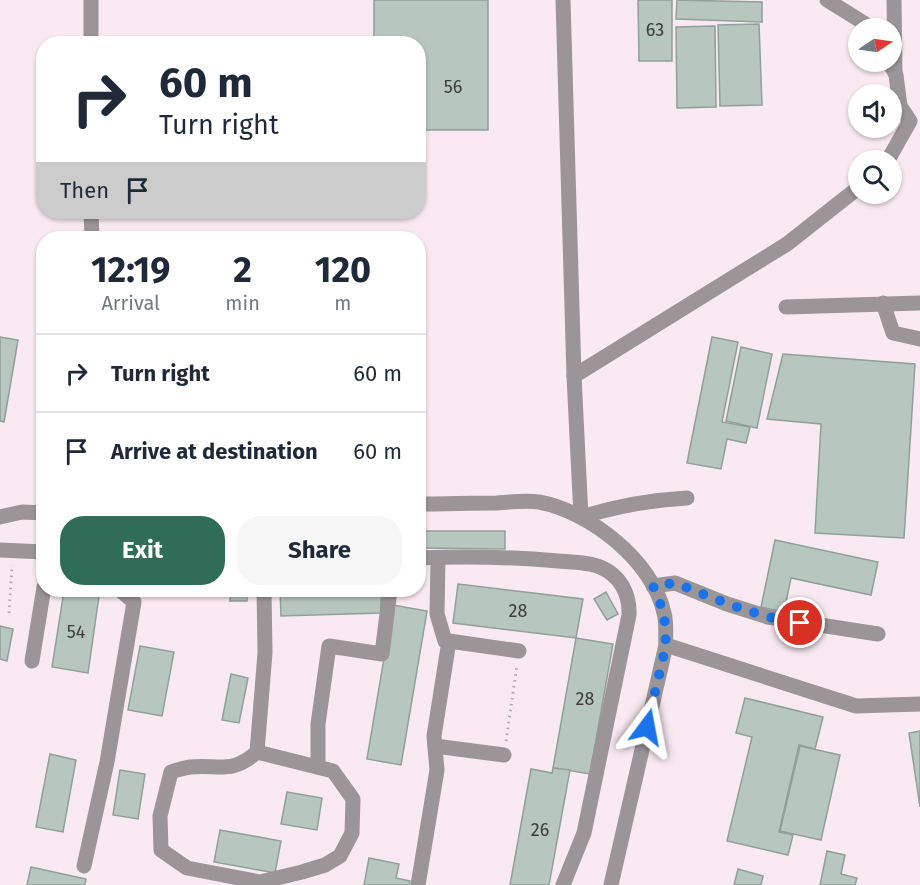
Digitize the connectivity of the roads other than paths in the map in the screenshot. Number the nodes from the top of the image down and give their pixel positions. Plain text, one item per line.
1 (91, 0) edge
2 (563, 0) edge
3 (827, 0) edge
4 (894, 0) edge
5 (856, 18) edge
6 (893, 18) edge
7 (91, 36) edge
8 (893, 72) edge
9 (915, 122) edge
10 (895, 150) edge
11 (848, 196) edge
12 (883, 303) junction
13 (920, 303) edge
14 (786, 307) dead end
15 (920, 339) edge
16 (574, 376) junction
17 (687, 498) dead end
18 (426, 504) edge
19 (36, 513) edge
20 (0, 516) edge
21 (581, 517) junction
22 (7, 551) edge
23 (36, 554) edge
24 (426, 558) edge
25 (438, 558) junction
26 (653, 586) junction
27 (42, 597) edge
28 (128, 597) edge
29 (264, 597) edge
30 (389, 597) edge
31 (878, 634) dead end
32 (449, 641) junction
33 (666, 645) junction
34 (519, 651) road end
35 (32, 661) dead end
36 (920, 704) edge
37 (435, 746) junction
38 (256, 752) junction
39 (504, 755) road end
40 (318, 767) junction
41 (84, 866) dead end
42 (418, 885) edge
43 (563, 885) edge
44 (611, 885) edge

1 - 7 street
2 - 16 street
3 - 5 street
4 - 6 street
8 - 9 street
9 - 10 street
11 - 16 street
12 - 13 street
12 - 14 street
12 - 15 street
16 - 21 street
17 - 21 street
18 - 21 street
19 - 20 street
21 - 26 street
22 - 23 street
24 - 25 street
25 - 32 street
25 - 43 street
26 - 31 street
26 - 33 street
27 - 35 street
28 - 41 street
29 - 38 street
30 - 40 street
32 - 34 street
32 - 37 street
33 - 36 street
33 - 44 street
37 - 39 street
37 - 42 street
38 - 40 street
38 - 40 street

